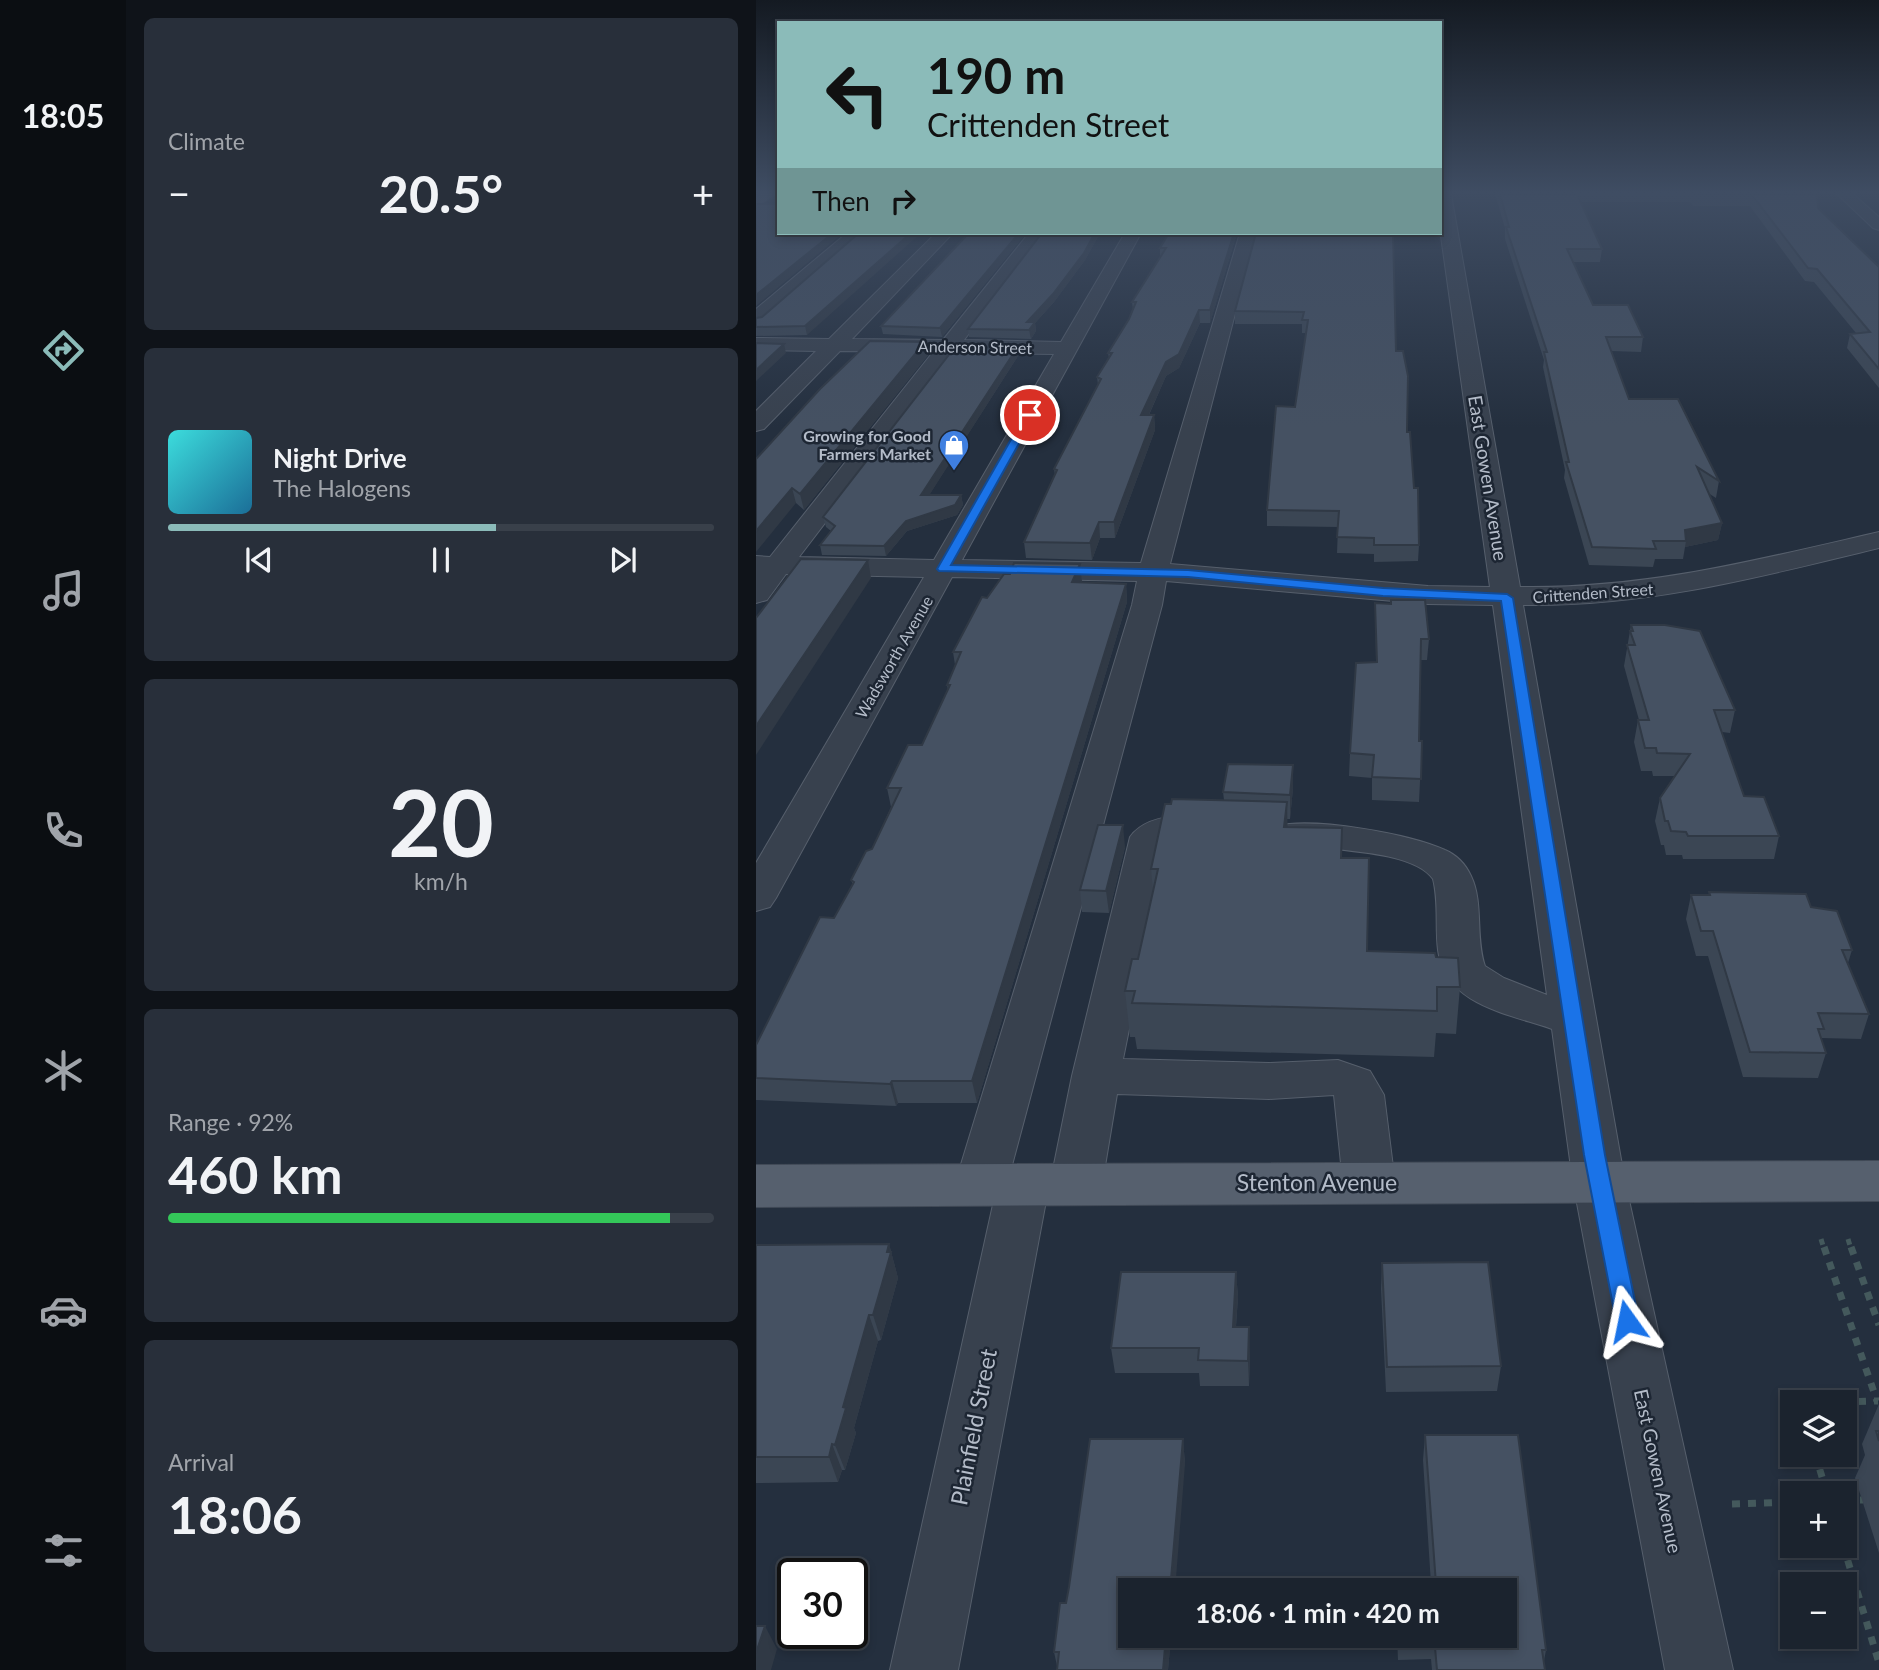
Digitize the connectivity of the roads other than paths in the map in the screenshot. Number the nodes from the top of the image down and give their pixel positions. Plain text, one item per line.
1 (812, 272) edge
2 (906, 272) edge
3 (1006, 272) edge
4 (1111, 272) edge
5 (1237, 272) edge
6 (1455, 272) edge
7 (756, 319) edge
8 (756, 344) edge
9 (834, 345) junction
10 (948, 346) junction
11 (1068, 348) junction
12 (756, 424) edge
13 (1879, 540) edge
14 (767, 565) edge
15 (943, 569) junction
16 (1153, 572) junction
17 (756, 594) edge
18 (1507, 598) junction
19 (756, 898) edge
20 (1572, 1019) junction
21 (1096, 1076) junction
22 (1879, 1181) edge
23 (1599, 1182) junction
24 (1368, 1183) junction
25 (1027, 1184) junction
26 (756, 1186) edge
27 (924, 1670) edge
28 (1699, 1670) edge

1 - 7 street
2 - 9 street
3 - 10 street
4 - 11 street, Wadsworth Avenue
5 - 16 street
6 - 18 street, East Gowen Avenue
8 - 9 street, Anderson Street
9 - 10 street, Anderson Street
9 - 12 street
10 - 11 street, Anderson Street
10 - 14 street
11 - 15 street, Wadsworth Avenue
13 - 18 street, Crittenden Street
14 - 15 street, Crittenden Street
14 - 17 street
15 - 16 street, Crittenden Street
15 - 19 street, Wadsworth Avenue
16 - 18 street, Crittenden Street
16 - 25 street
18 - 20 street, East Gowen Avenue
20 - 21 street
20 - 23 street, East Gowen Avenue
21 - 24 street
21 - 25 street
22 - 23 main road, Stenton Avenue
23 - 24 main road, Stenton Avenue
23 - 28 street, East Gowen Avenue
24 - 25 main road, Stenton Avenue
25 - 26 main road, Stenton Avenue
25 - 27 street, Plainfield Street

